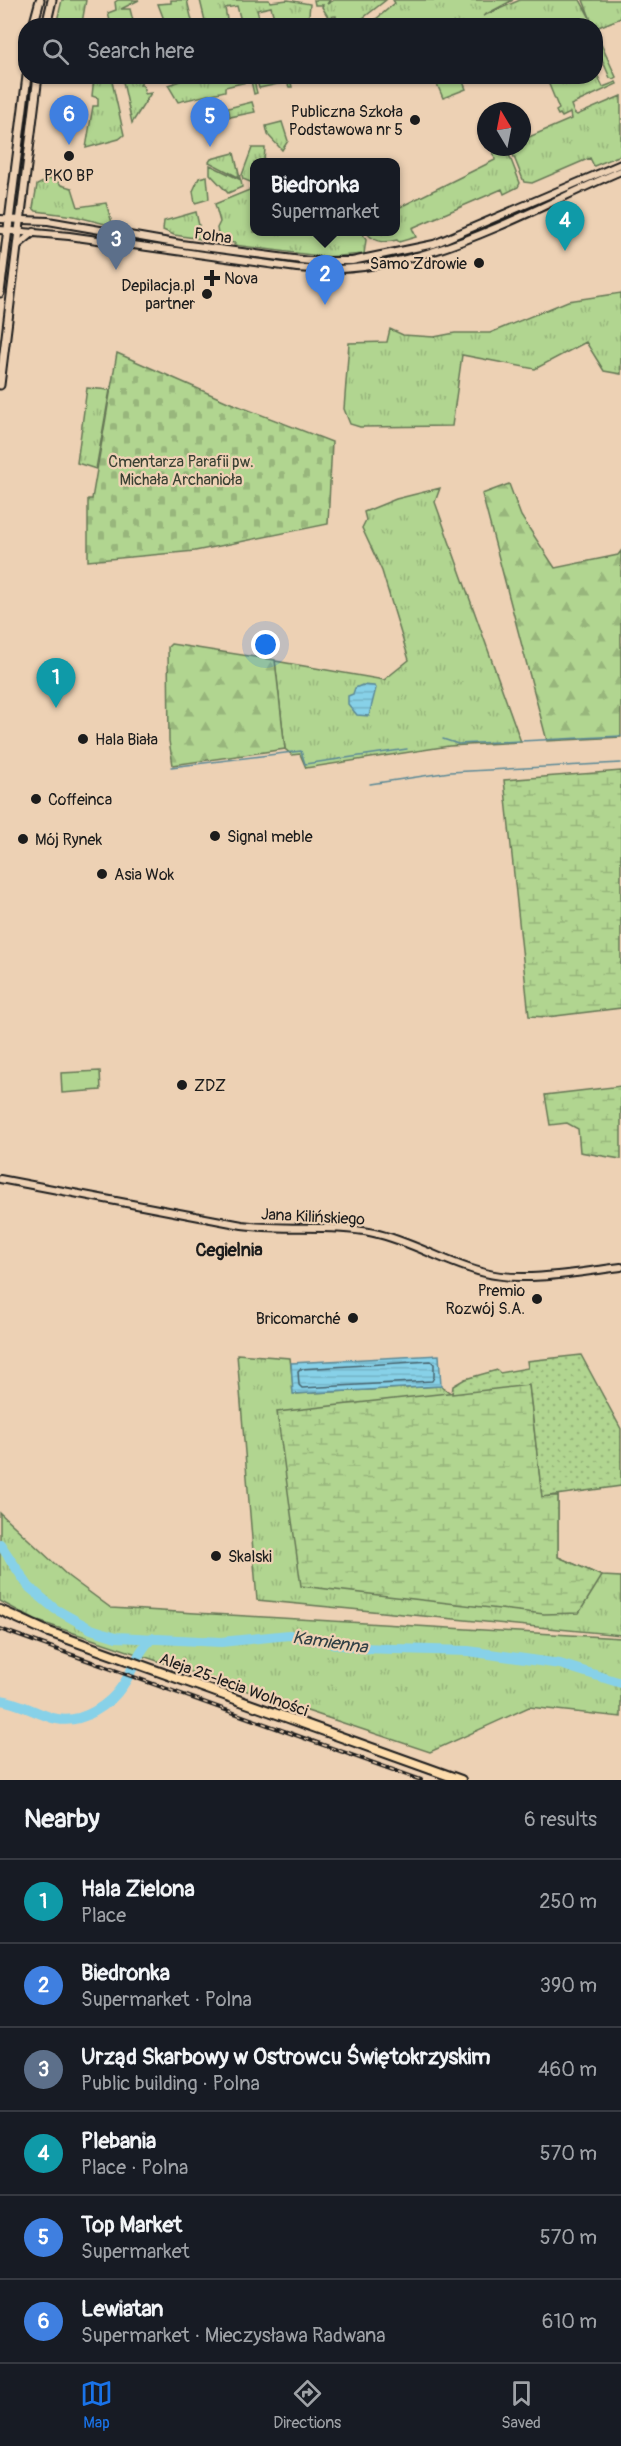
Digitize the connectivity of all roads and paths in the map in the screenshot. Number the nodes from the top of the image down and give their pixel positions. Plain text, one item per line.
1 (40, 0) edge
2 (52, 0) edge
3 (35, 18) edge
4 (48, 18) edge
5 (26, 84) edge
6 (37, 84) edge
7 (621, 164) edge
8 (621, 171) edge
9 (4, 220) edge
10 (20, 220) junction
11 (3, 230) edge
12 (19, 231) junction
13 (35, 232) junction
14 (17, 246) junction
15 (0, 293) edge
16 (0, 385) edge
17 (0, 1179) edge
18 (621, 1267) edge
19 (0, 1610) edge
20 (461, 1780) edge

1 - 3 main road
2 - 4 main road
5 - 9 main road
6 - 10 main road
7 - 10 street, Polna
8 - 13 street, Polna
9 - 10 street, Polna
9 - 11 main road
10 - 12 main road
11 - 12 street, Polna
11 - 15 main road
12 - 13 street, Polna
12 - 14 main road
13 - 14 street
14 - 16 main road
17 - 18 street, Jana Kilińskiego
19 - 20 main road, Aleja 25-lecia Wolności

